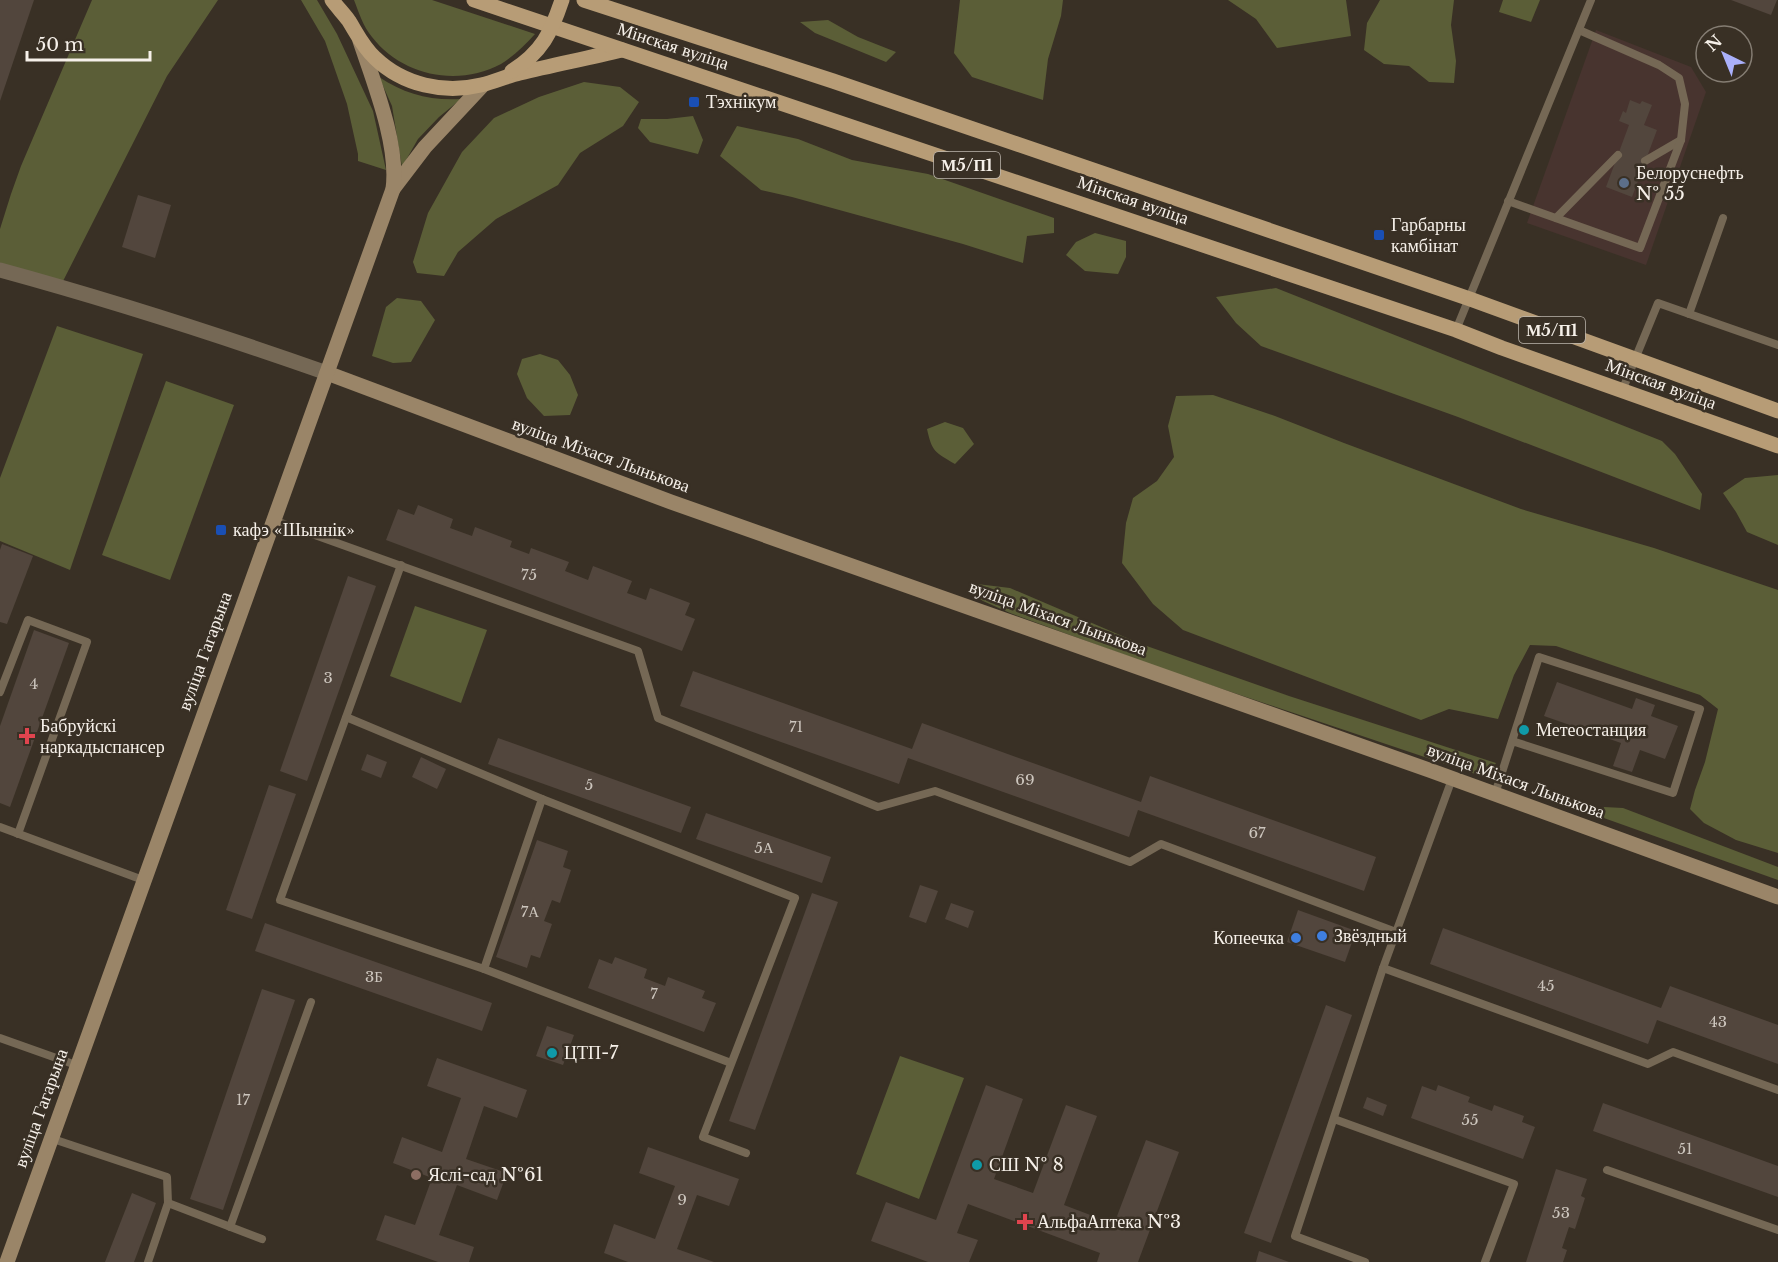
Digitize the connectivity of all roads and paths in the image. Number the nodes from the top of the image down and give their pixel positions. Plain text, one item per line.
1 (332, 0) edge
2 (342, 0) edge
3 (474, 0) edge
4 (562, 0) edge
5 (584, 0) edge
6 (615, 0) edge
7 (1591, 0) edge
8 (630, 16) junction
9 (349, 22) junction
10 (553, 27) junction
11 (1580, 30) junction
12 (360, 41) junction
13 (623, 50) junction
14 (505, 76) junction
15 (483, 85) junction
16 (1681, 140) junction
17 (1618, 154) dead end
18 (1645, 161) dead end
19 (393, 189) junction
20 (1508, 201) junction
21 (1556, 218) junction
22 (1723, 218) dead end
23 (0, 270) edge
24 (1470, 299) junction
25 (1689, 314) junction
26 (1456, 330) junction
27 (1778, 345) edge
28 (1635, 360) junction
29 (327, 373) junction
30 (1622, 391) junction
31 (1778, 411) edge
32 (1778, 446) edge
33 (273, 520) junction
34 (401, 566) junction
35 (0, 692) edge
36 (346, 717) junction
37 (1512, 741) junction
38 (1452, 779) junction
39 (1495, 794) junction
40 (542, 799) junction
41 (0, 827) edge
42 (18, 834) junction
43 (143, 880) junction
44 (1778, 897) edge
45 (1396, 932) junction
46 (1383, 968) junction
47 (484, 969) junction
48 (311, 1002) dead end
49 (0, 1038) edge
50 (731, 1063) junction
51 (76, 1065) junction
52 (1778, 1090) edge
53 (1334, 1119) junction
54 (51, 1138) junction
55 (746, 1153) dead end
56 (1606, 1170) dead end
57 (168, 1203) junction
58 (230, 1227) junction
59 (1778, 1230) edge
60 (262, 1239) dead end
61 (7, 1262) edge
62 (147, 1262) edge
63 (1365, 1262) edge
64 (1485, 1262) edge

1 - 9 main road
2 - 9 main road
3 - 10 main road, Мінская вуліца / М5/П1
4 - 10 main road
5 - 8 main road, Мінская вуліца / М5/П1
6 - 8 main road
7 - 11 lane
8 - 24 main road, Мінская вуліца / М5/П1
9 - 12 main road
10 - 13 main road, Мінская вуліца / М5/П1
10 - 14 main road
11 - 16 lane
11 - 20 lane
12 - 15 main road
12 - 19 street, вуліца Гагарына
13 - 14 main road
13 - 26 main road, Мінская вуліца / М5/П1
14 - 15 main road
15 - 19 street, вуліца Гагарына
16 - 18 lane
16 - 21 lane
17 - 21 lane
19 - 29 street, вуліца Гагарына
20 - 21 lane
20 - 24 lane
22 - 25 lane
23 - 29 street
24 - 26 lane
24 - 28 main road, Мінская вуліца / М5/П1
25 - 27 lane
25 - 28 lane
26 - 30 main road, Мінская вуліца / М5/П1
28 - 30 lane
28 - 31 main road, Мінская вуліца / М5/П1
29 - 33 street, вуліца Гагарына
29 - 38 street, вуліца Міхася Лынькова
30 - 32 main road, Мінская вуліца / М5/П1
33 - 34 lane
33 - 43 street, вуліца Гагарына
34 - 36 lane
34 - 45 lane
35 - 42 lane
36 - 40 lane
36 - 47 lane
37 - 37 lane
37 - 39 lane
38 - 39 street, вуліца Міхася Лынькова
38 - 45 lane
39 - 44 street, вуліца Міхася Лынькова
40 - 47 lane
40 - 50 lane
41 - 42 lane
42 - 43 lane
43 - 51 street, вуліца Гагарына
45 - 46 lane
46 - 52 lane
46 - 53 lane
47 - 50 lane
48 - 58 lane
49 - 51 lane
50 - 55 lane
51 - 54 street, вуліца Гагарына
53 - 63 lane
53 - 64 lane
54 - 57 lane
54 - 61 street, вуліца Гагарына
56 - 59 lane
57 - 58 lane
57 - 62 lane
58 - 60 lane

